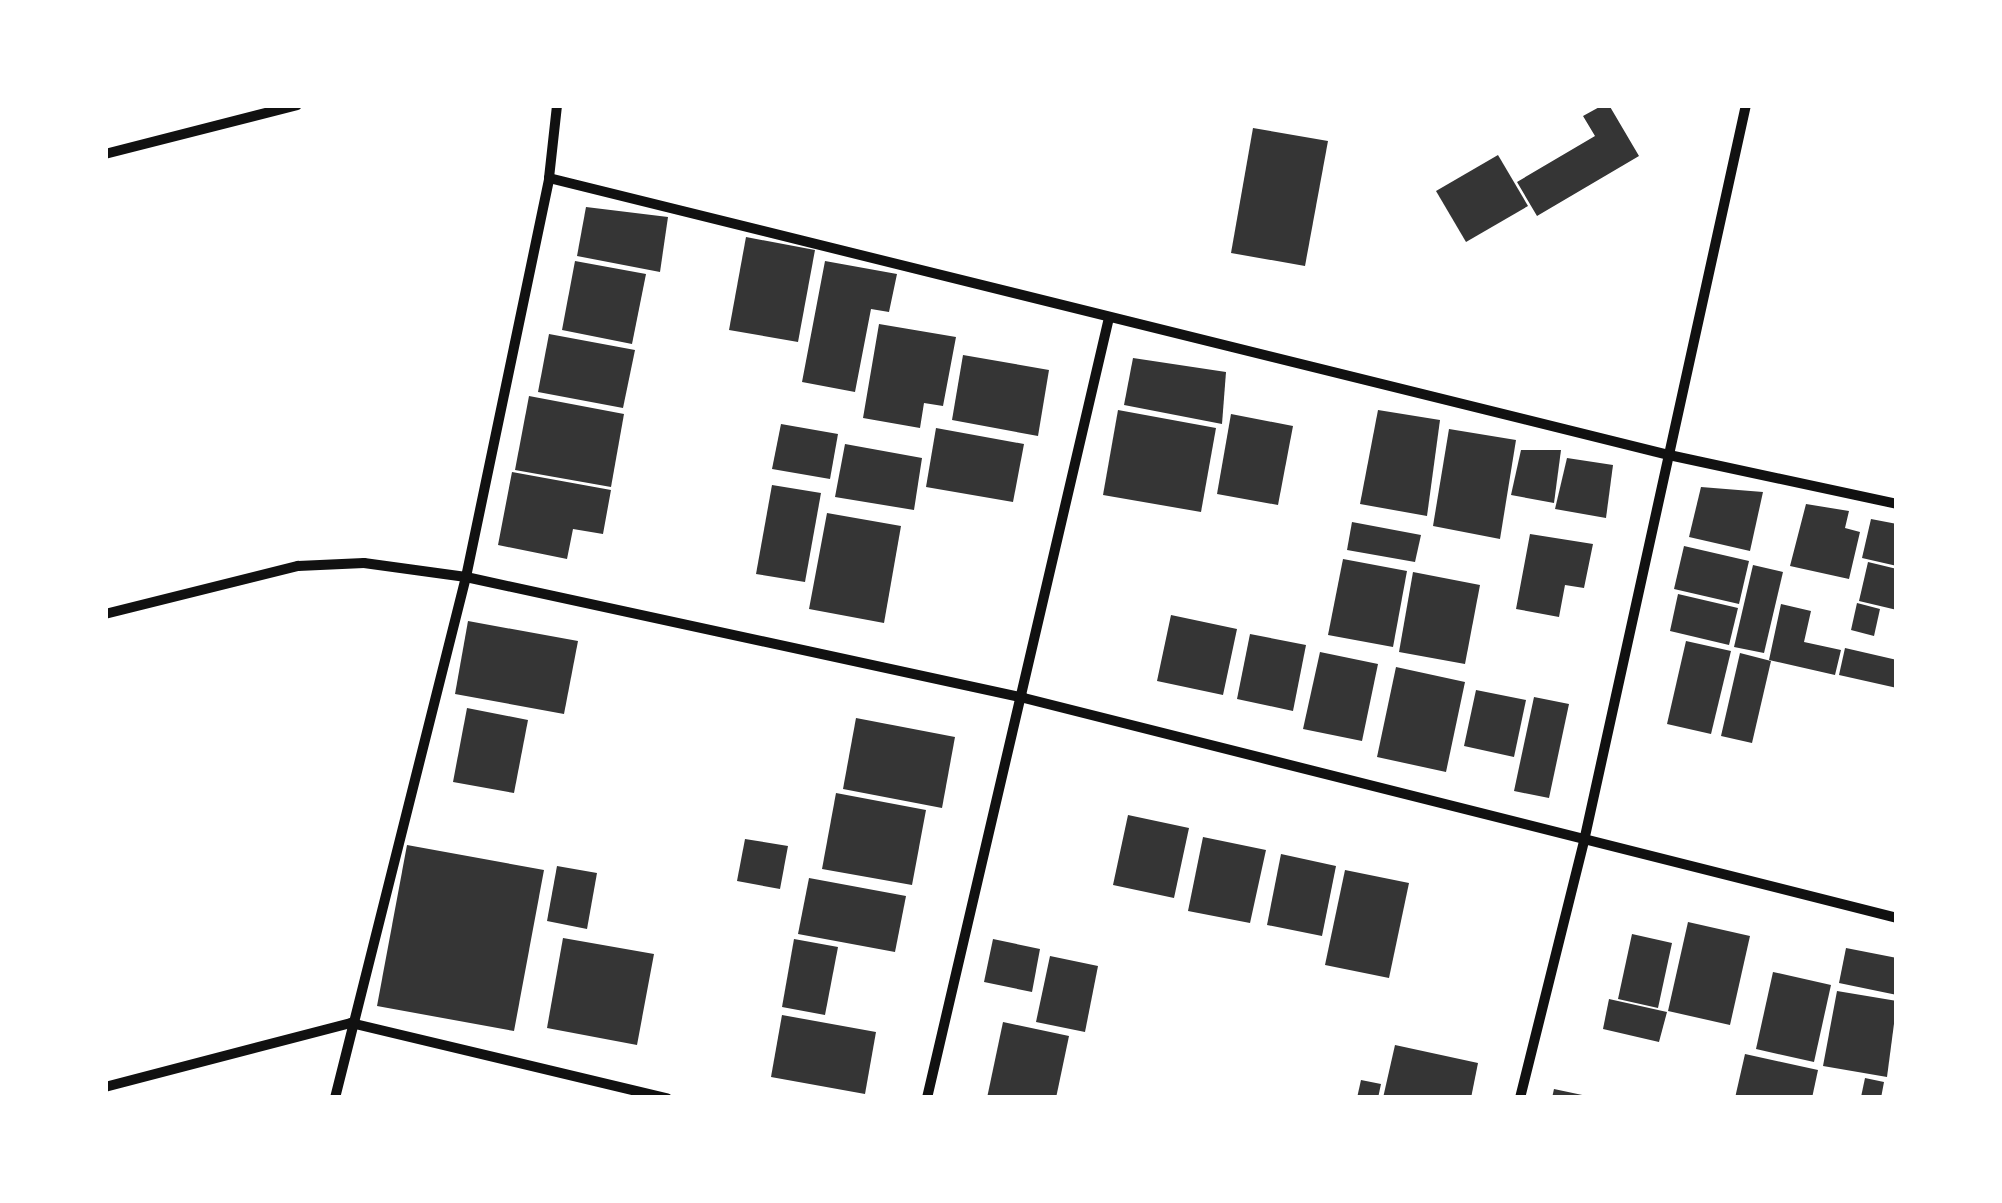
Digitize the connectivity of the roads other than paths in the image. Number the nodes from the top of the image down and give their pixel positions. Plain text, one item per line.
1 (297, 105) edge
2 (557, 105) edge
3 (1746, 105) edge
4 (105, 154) edge
5 (549, 178) junction
6 (1108, 318) junction
7 (1669, 455) junction
8 (1897, 504) edge
9 (466, 577) junction
10 (105, 614) edge
11 (1024, 698) junction
12 (1584, 841) junction
13 (1897, 918) edge
14 (351, 1022) junction
15 (105, 1087) edge
16 (335, 1098) edge
17 (667, 1098) edge
18 (927, 1098) edge
19 (1520, 1098) edge

1 - 4 street
2 - 5 street
3 - 7 street
5 - 6 street
5 - 9 street
6 - 7 street
6 - 11 street
7 - 8 street
7 - 12 street
9 - 10 street
9 - 11 street
9 - 14 street
11 - 12 street
11 - 18 street
12 - 13 street
12 - 19 street
14 - 15 street
14 - 16 street
14 - 17 street

